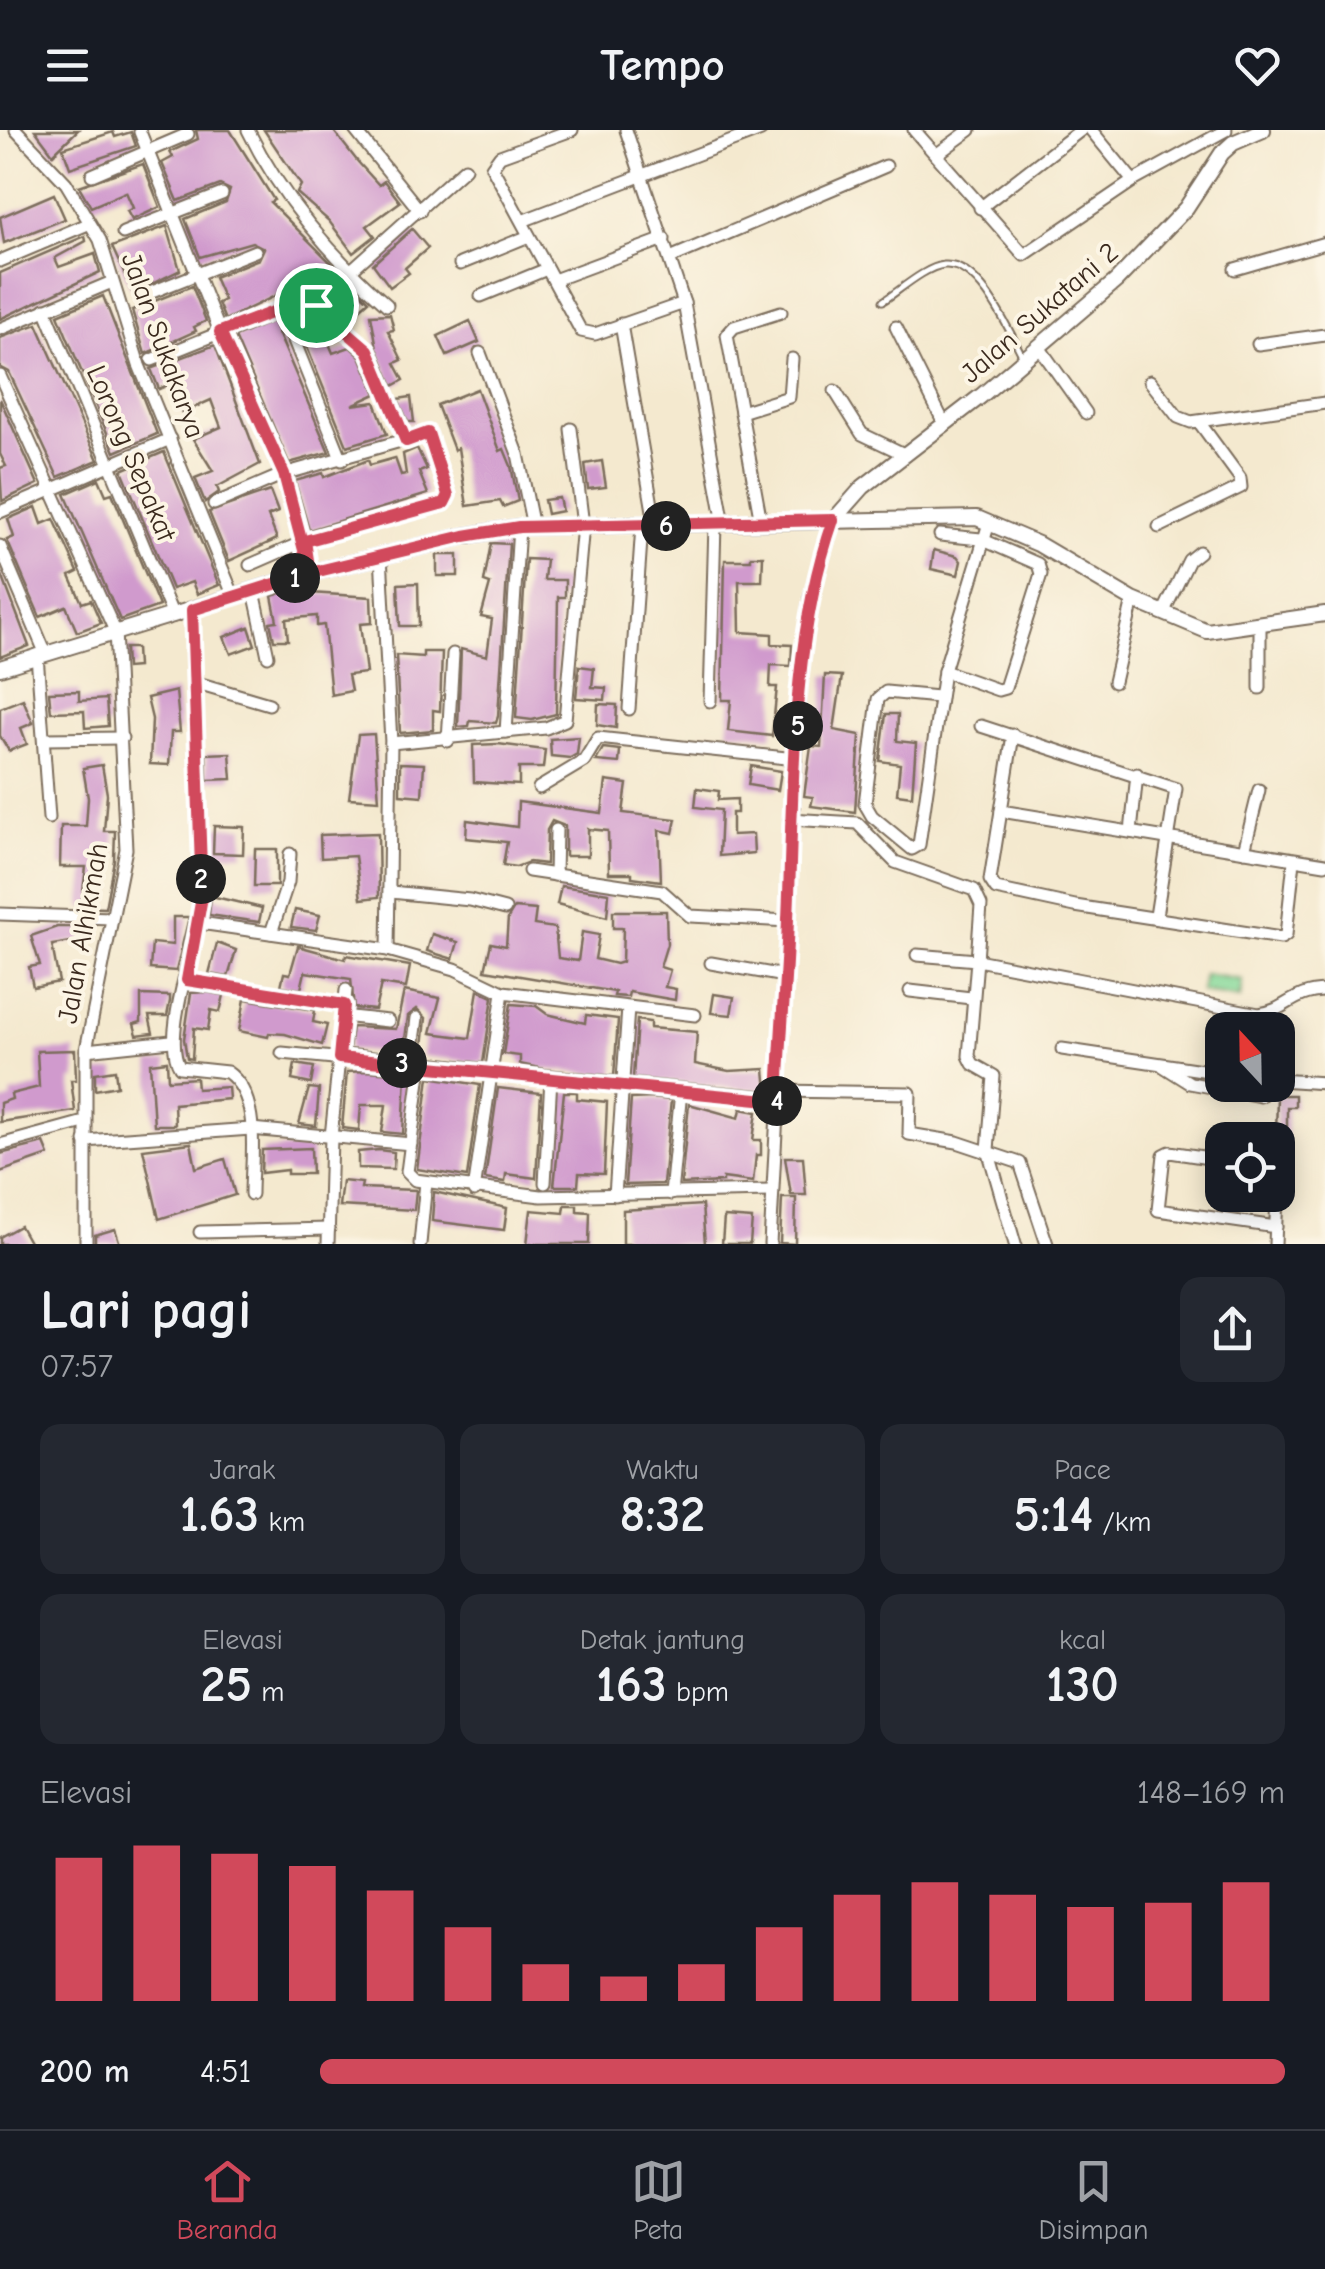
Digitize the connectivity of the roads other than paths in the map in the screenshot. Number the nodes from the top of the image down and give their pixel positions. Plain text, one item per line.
1 (16, 130) edge
2 (248, 130) edge
3 (355, 130) edge
4 (572, 130) edge
5 (626, 130) edge
6 (762, 130) edge
7 (914, 130) edge
8 (970, 130) edge
9 (1082, 130) edge
10 (1091, 130) edge
11 (1226, 130) edge
12 (1263, 130) edge
13 (140, 132) edge
14 (188, 134) dead end
15 (147, 151) junction
16 (936, 156) junction
17 (886, 166) dead end
18 (464, 168) dead end
19 (92, 175) dead end
20 (645, 176) junction
21 (1133, 181) junction
22 (222, 194) dead end
23 (980, 208) junction
24 (420, 211) junction
25 (172, 214) junction
26 (522, 222) junction
27 (88, 224) junction
28 (123, 233) dead end
29 (529, 236) junction
30 (664, 238) junction
31 (1325, 243) edge
32 (255, 251) dead end
33 (670, 258) junction
34 (0, 261) edge
35 (460, 264) dead end
36 (1235, 268) dead end
37 (349, 272) junction
38 (196, 274) junction
39 (550, 275) junction
40 (112, 282) junction
41 (142, 296) dead end
42 (481, 296) dead end
43 (883, 301) dead end
44 (684, 304) junction
45 (386, 305) dead end
46 (280, 308) junction
47 (45, 309) junction
48 (781, 312) dead end
49 (621, 324) junction
50 (896, 327) dead end
51 (0, 329) edge
52 (220, 332) junction
53 (1325, 335) edge
54 (1258, 344) dead end
55 (1039, 347) junction
56 (480, 353) dead end
57 (792, 359) dead end
58 (152, 360) dead end
59 (1024, 360) junction
60 (0, 376) edge
61 (1150, 381) dead end
62 (835, 391) dead end
63 (1325, 403) edge
64 (741, 412) junction
65 (1086, 413) dead end
66 (1199, 422) junction
67 (944, 425) junction
68 (571, 429) dead end
69 (170, 439) junction
70 (406, 441) junction
71 (906, 455) junction
72 (342, 460) junction
73 (110, 465) junction
74 (284, 474) junction
75 (50, 491) junction
76 (214, 504) dead end
77 (653, 511) dead end
78 (0, 512) edge
79 (833, 520) junction
80 (761, 522) junction
81 (989, 522) junction
82 (720, 524) junction
83 (583, 525) junction
84 (642, 526) junction
85 (526, 527) junction
86 (1160, 527) dead end
87 (940, 535) dead end
88 (981, 539) junction
89 (305, 541) junction
90 (0, 546) edge
91 (1198, 552) dead end
92 (380, 556) junction
93 (250, 564) dead end
94 (310, 573) junction
95 (254, 591) junction
96 (234, 596) junction
97 (1133, 600) junction
98 (192, 610) junction
99 (1163, 613) junction
100 (1325, 614) edge
101 (173, 616) junction
102 (1260, 624) junction
103 (115, 631) junction
104 (41, 654) junction
105 (453, 654) dead end
106 (268, 656) dead end
107 (0, 668) edge
108 (944, 671) junction
109 (194, 682) junction
110 (1114, 682) dead end
111 (1260, 688) dead end
112 (938, 697) junction
113 (710, 701) dead end
114 (269, 704) dead end
115 (629, 708) dead end
116 (981, 726) dead end
117 (506, 732) junction
118 (1013, 736) junction
119 (122, 738) junction
120 (44, 739) junction
121 (448, 740) junction
122 (392, 743) junction
123 (796, 758) junction
124 (1138, 774) junction
125 (539, 788) dead end
126 (1259, 790) dead end
127 (1001, 811) junction
128 (49, 818) dead end
129 (790, 819) junction
130 (556, 830) dead end
131 (1131, 832) junction
132 (1170, 839) junction
133 (1244, 851) junction
134 (290, 854) dead end
135 (1294, 861) junction
136 (1325, 864) edge
137 (529, 871) dead end
138 (556, 875) junction
139 (391, 892) junction
140 (505, 909) dead end
141 (0, 914) edge
142 (1156, 916) junction
143 (111, 918) junction
144 (788, 921) junction
145 (200, 923) junction
146 (270, 933) junction
147 (388, 950) junction
148 (916, 955) dead end
149 (977, 960) junction
150 (711, 963) dead end
151 (784, 976) junction
152 (187, 980) junction
153 (346, 990) dead end
154 (910, 991) dead end
155 (1325, 991) edge
156 (503, 992) junction
157 (971, 998) junction
158 (628, 1008) junction
159 (343, 1011) junction
160 (696, 1015) dead end
161 (417, 1018) dead end
162 (388, 1021) dead end
163 (171, 1041) junction
164 (1062, 1049) dead end
165 (86, 1050) junction
166 (282, 1052) dead end
167 (339, 1058) junction
168 (416, 1065) junction
169 (1162, 1066) junction
170 (1205, 1071) edge
171 (490, 1072) junction
172 (552, 1078) junction
173 (1295, 1082) edge
174 (1325, 1082) edge
175 (621, 1085) junction
176 (1205, 1086) edge
177 (681, 1091) junction
178 (778, 1096) junction
179 (84, 1122) junction
180 (251, 1128) junction
181 (331, 1137) junction
182 (85, 1141) junction
183 (411, 1144) junction
184 (0, 1145) edge
185 (988, 1150) junction
186 (1205, 1158) edge
187 (426, 1182) junction
188 (545, 1183) dead end
189 (474, 1191) junction
190 (770, 1191) junction
191 (251, 1194) dead end
192 (671, 1194) junction
193 (615, 1195) junction
194 (1277, 1212) edge
195 (1276, 1227) junction
196 (329, 1229) junction
197 (200, 1232) dead end
198 (224, 1238) edge
199 (86, 1244) edge
200 (328, 1244) edge
201 (420, 1244) edge
202 (770, 1244) edge
203 (1015, 1244) edge
204 (1047, 1244) edge
205 (1275, 1244) edge

1 - 27 street, Jalan Sukakarya
2 - 37 street
3 - 24 street
4 - 26 street
5 - 20 street
6 - 20 street
7 - 16 street
8 - 16 street
9 - 23 street
10 - 21 street
11 - 21 street
12 - 55 street, Jalan Sukatani 2
13 - 15 street
14 - 15 street
15 - 19 street
15 - 25 street
16 - 23 street
17 - 33 street
18 - 24 street
20 - 26 street
20 - 30 street
21 - 23 street
22 - 25 street
24 - 37 street
25 - 28 street
25 - 38 street
26 - 29 street
27 - 34 street
27 - 40 street, Jalan Sukakarya
29 - 35 street
29 - 39 street
30 - 33 street
30 - 39 street
31 - 36 street
32 - 38 street
33 - 44 street
37 - 45 street
38 - 41 street
38 - 52 street
39 - 42 street
39 - 49 street
40 - 47 street
40 - 69 street, Jalan Sukakarya
43 - 59 lane
44 - 49 street
44 - 82 street
46 - 52 street
46 - 70 street
46 - 72 street
47 - 51 street
47 - 73 street, Lorong Sepakat
48 - 64 street
49 - 77 street
50 - 67 street
52 - 58 street
52 - 74 street
53 - 54 street
55 - 59 street, Jalan Sukatani 2
55 - 65 street
56 - 85 street
57 - 64 street
59 - 67 street, Jalan Sukatani 2
60 - 75 street
61 - 66 street
62 - 71 street
63 - 66 street
64 - 80 street
66 - 86 street
67 - 71 street, Jalan Sukatani 2
68 - 83 street
69 - 73 street
69 - 96 street, Jalan Sukakarya
70 - 72 street
70 - 89 street
71 - 79 street, Jalan Sukatani 2
72 - 74 street
73 - 75 street
73 - 101 street, Lorong Sepakat
74 - 76 street
74 - 89 street
75 - 78 street
75 - 103 street
79 - 80 street
79 - 81 street
79 - 123 street
80 - 82 street
81 - 88 street
81 - 97 street
82 - 84 street
82 - 113 street
83 - 84 street
83 - 85 street
83 - 117 street
84 - 115 street
85 - 92 street
85 - 117 street
87 - 88 street
88 - 108 street
88 - 108 street
89 - 93 street
89 - 94 street
90 - 104 street
91 - 99 street
92 - 94 street
92 - 122 street
94 - 95 street
95 - 96 street
95 - 106 street
96 - 98 street
97 - 99 street
97 - 110 street
98 - 101 street
98 - 109 street
99 - 102 street
100 - 102 street
101 - 103 street
102 - 111 street
103 - 104 street
103 - 119 street, Jalan Alhikmah
104 - 107 street
104 - 120 street
105 - 121 street
108 - 112 street
109 - 114 street
109 - 145 street
112 - 112 street
116 - 118 street
117 - 121 street
118 - 124 street
118 - 127 street
119 - 120 street
119 - 143 street, Jalan Alhikmah
120 - 128 street
121 - 122 street
122 - 139 street
123 - 125 street
123 - 129 street
124 - 131 street
124 - 132 street
126 - 133 street
127 - 131 street
127 - 142 street
129 - 144 street
129 - 149 street
130 - 138 street
131 - 132 street
132 - 133 street
132 - 142 street
133 - 135 street
134 - 146 street
135 - 136 street
135 - 142 street
137 - 138 street
138 - 144 street
139 - 140 street
139 - 147 street
141 - 143 street
143 - 165 street, Jalan Alhikmah
144 - 151 street
145 - 146 street
145 - 152 street
146 - 147 street
147 - 156 street
148 - 149 street
149 - 155 street
149 - 157 street
150 - 151 street
151 - 178 street
152 - 159 street
152 - 163 street
153 - 159 street
154 - 157 street
156 - 158 street
156 - 171 street
157 - 185 street
158 - 160 street
158 - 175 street
159 - 162 street
159 - 167 street
161 - 168 street
163 - 165 street
163 - 180 street
164 - 169 street
165 - 179 street, Jalan Alhikmah
166 - 167 street
167 - 168 street
167 - 181 street
168 - 171 street
168 - 183 street
169 - 170 street
169 - 176 street
171 - 172 street
171 - 189 street
172 - 175 street
172 - 188 street
173 - 174 street
175 - 177 street
175 - 193 street
177 - 178 street
177 - 192 street
178 - 185 street
178 - 190 street
179 - 182 street, Jalan Alhikmah
179 - 184 street
180 - 181 street
180 - 182 street
180 - 191 street
181 - 183 street
181 - 196 street
182 - 199 street, Jalan Alhikmah
183 - 187 street
185 - 203 street
185 - 204 street
186 - 195 street
187 - 189 street
187 - 201 street
189 - 193 street
190 - 192 street
190 - 202 street
192 - 193 street
194 - 195 street
195 - 205 street
196 - 198 street
196 - 200 street
197 - 198 street

